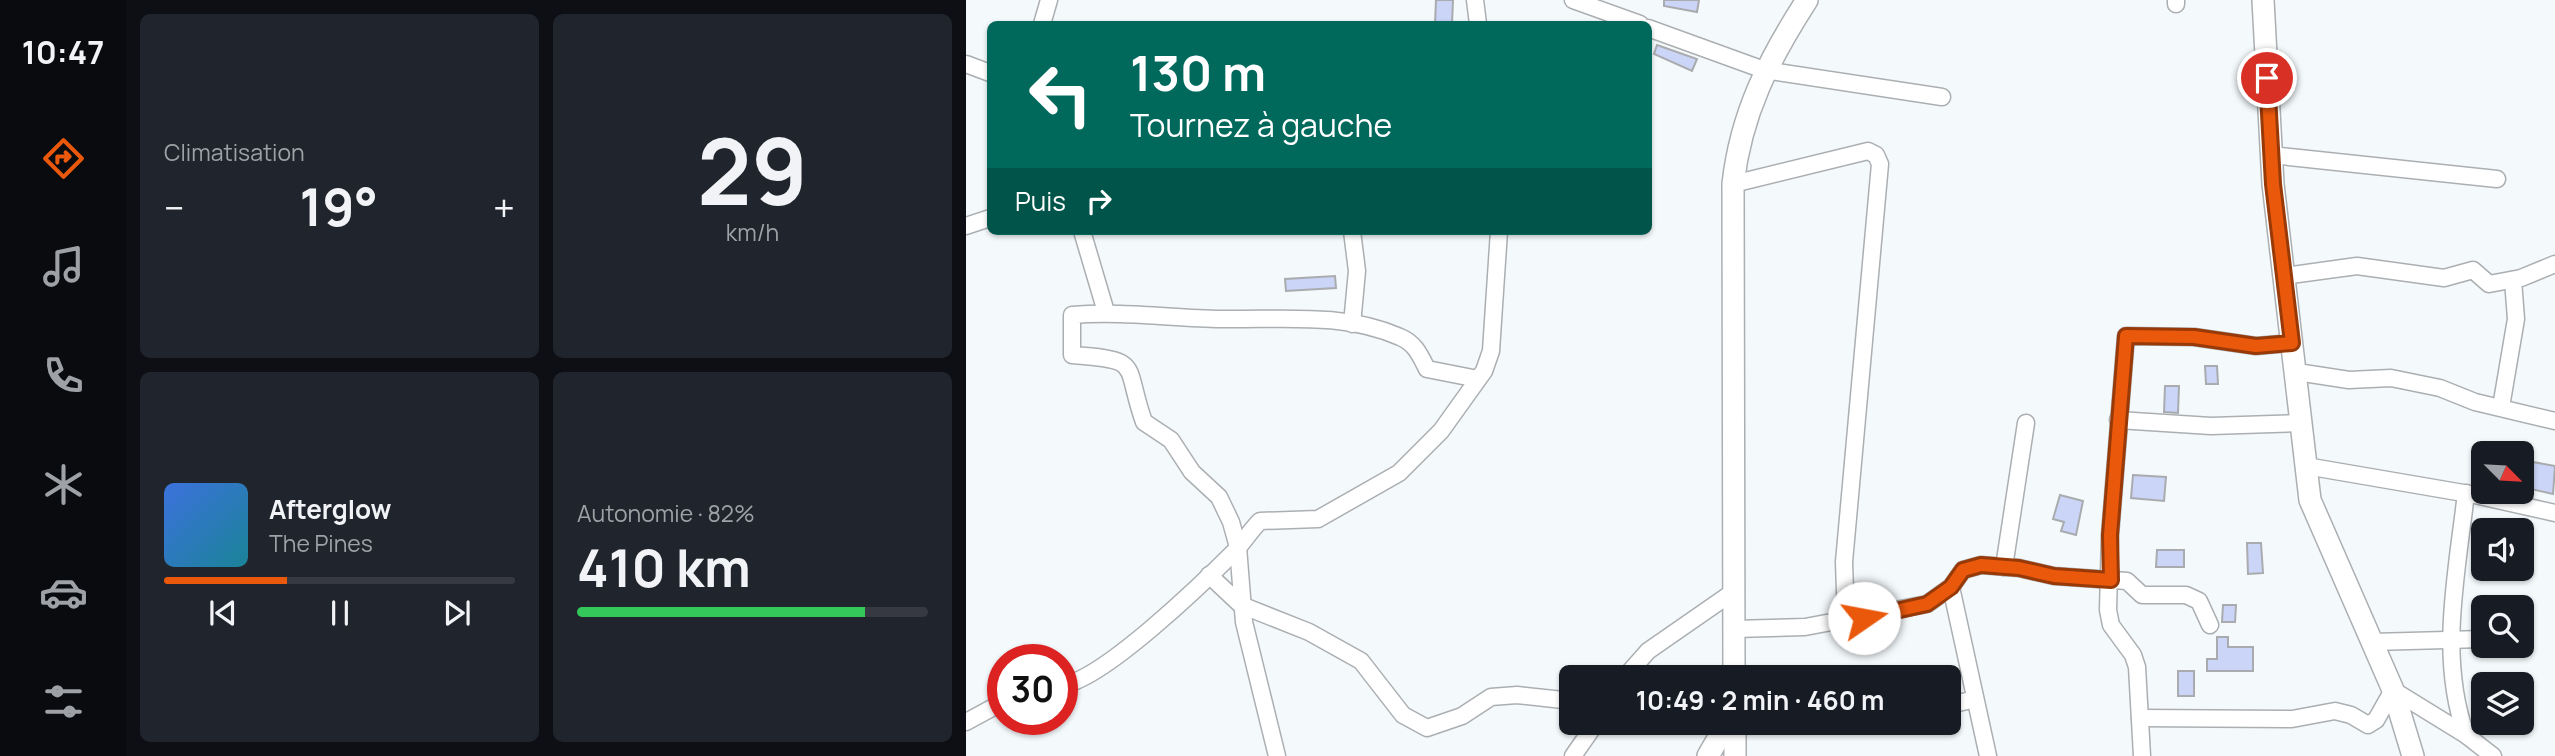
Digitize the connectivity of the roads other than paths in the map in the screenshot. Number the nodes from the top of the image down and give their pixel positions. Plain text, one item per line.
1 (1049, 0) edge
2 (1475, 0) edge
3 (1807, 0) edge
4 (2263, 0) edge
5 (1579, 1) edge
6 (1043, 21) edge
7 (1478, 21) edge
8 (1632, 21) edge
9 (1652, 29) edge
10 (966, 64) edge
11 (1765, 70) junction
12 (987, 72) edge
13 (1942, 97) dead end
14 (2271, 155) junction
15 (2497, 179) dead end
16 (1733, 184) junction
17 (987, 219) edge
18 (966, 226) edge
19 (1083, 235) edge
20 (1352, 235) edge
21 (1499, 235) edge
22 (2555, 264) edge
23 (2284, 276) junction
24 (2513, 280) junction
25 (1106, 312) junction
26 (1352, 324) junction
27 (2292, 343) junction
28 (2297, 372) junction
29 (1478, 379) junction
30 (2501, 407) junction
31 (2118, 421) junction
32 (2555, 421) edge
33 (2026, 423) dead end
34 (2302, 423) junction
35 (2306, 466) junction
36 (2466, 493) junction
37 (2555, 513) edge
38 (1238, 547) junction
39 (2004, 567) junction
40 (1209, 575) junction
41 (2111, 580) junction
42 (1951, 587) junction
43 (1733, 592) junction
44 (1241, 605) junction
45 (1846, 621) junction
46 (2210, 625) dead end
47 (1734, 629) junction
48 (2450, 639) junction
49 (2471, 639) edge
50 (2372, 642) junction
51 (1636, 665) edge
52 (1734, 665) edge
53 (1078, 682) edge
54 (2393, 690) junction
55 (1975, 699) junction
56 (1559, 700) edge
57 (1961, 702) edge
58 (987, 711) edge
59 (2140, 718) junction
60 (966, 722) edge
61 (2466, 734) junction
62 (1588, 735) edge
63 (1720, 735) edge
64 (1735, 735) edge
65 (1277, 756) edge
66 (1573, 756) edge
67 (1708, 756) edge
68 (1735, 756) edge
69 (1988, 756) edge
70 (2143, 756) edge
71 (2413, 756) edge
72 (2494, 756) edge

1 - 6 street
2 - 7 street
3 - 11 street
4 - 14 street
5 - 8 street
9 - 11 street
10 - 12 street
11 - 13 street
11 - 16 street
14 - 15 street
14 - 23 street
16 - 43 street
16 - 45 street
17 - 18 street
19 - 25 street
20 - 26 street
21 - 29 street
22 - 24 street
23 - 24 street
23 - 27 street
24 - 30 street
25 - 26 street
25 - 38 street
26 - 29 street
27 - 28 street
27 - 31 street
28 - 30 street
28 - 34 street
29 - 38 street
30 - 32 street
31 - 34 street
31 - 41 street
33 - 39 street
34 - 35 street
35 - 36 street
35 - 50 street
36 - 37 street
36 - 48 street
38 - 40 street
38 - 44 street
39 - 41 street
39 - 42 street
40 - 44 street
40 - 53 street
41 - 46 street
41 - 59 street
42 - 45 street
42 - 55 street
43 - 47 street
43 - 51 street
44 - 56 street
44 - 65 street
45 - 47 street
47 - 52 street
48 - 49 street
48 - 50 street
48 - 61 street
50 - 54 street
54 - 59 street
54 - 61 street
54 - 71 street
55 - 57 street
55 - 69 street
58 - 60 street
59 - 70 street
61 - 72 street
62 - 66 street
63 - 67 street
64 - 68 street

